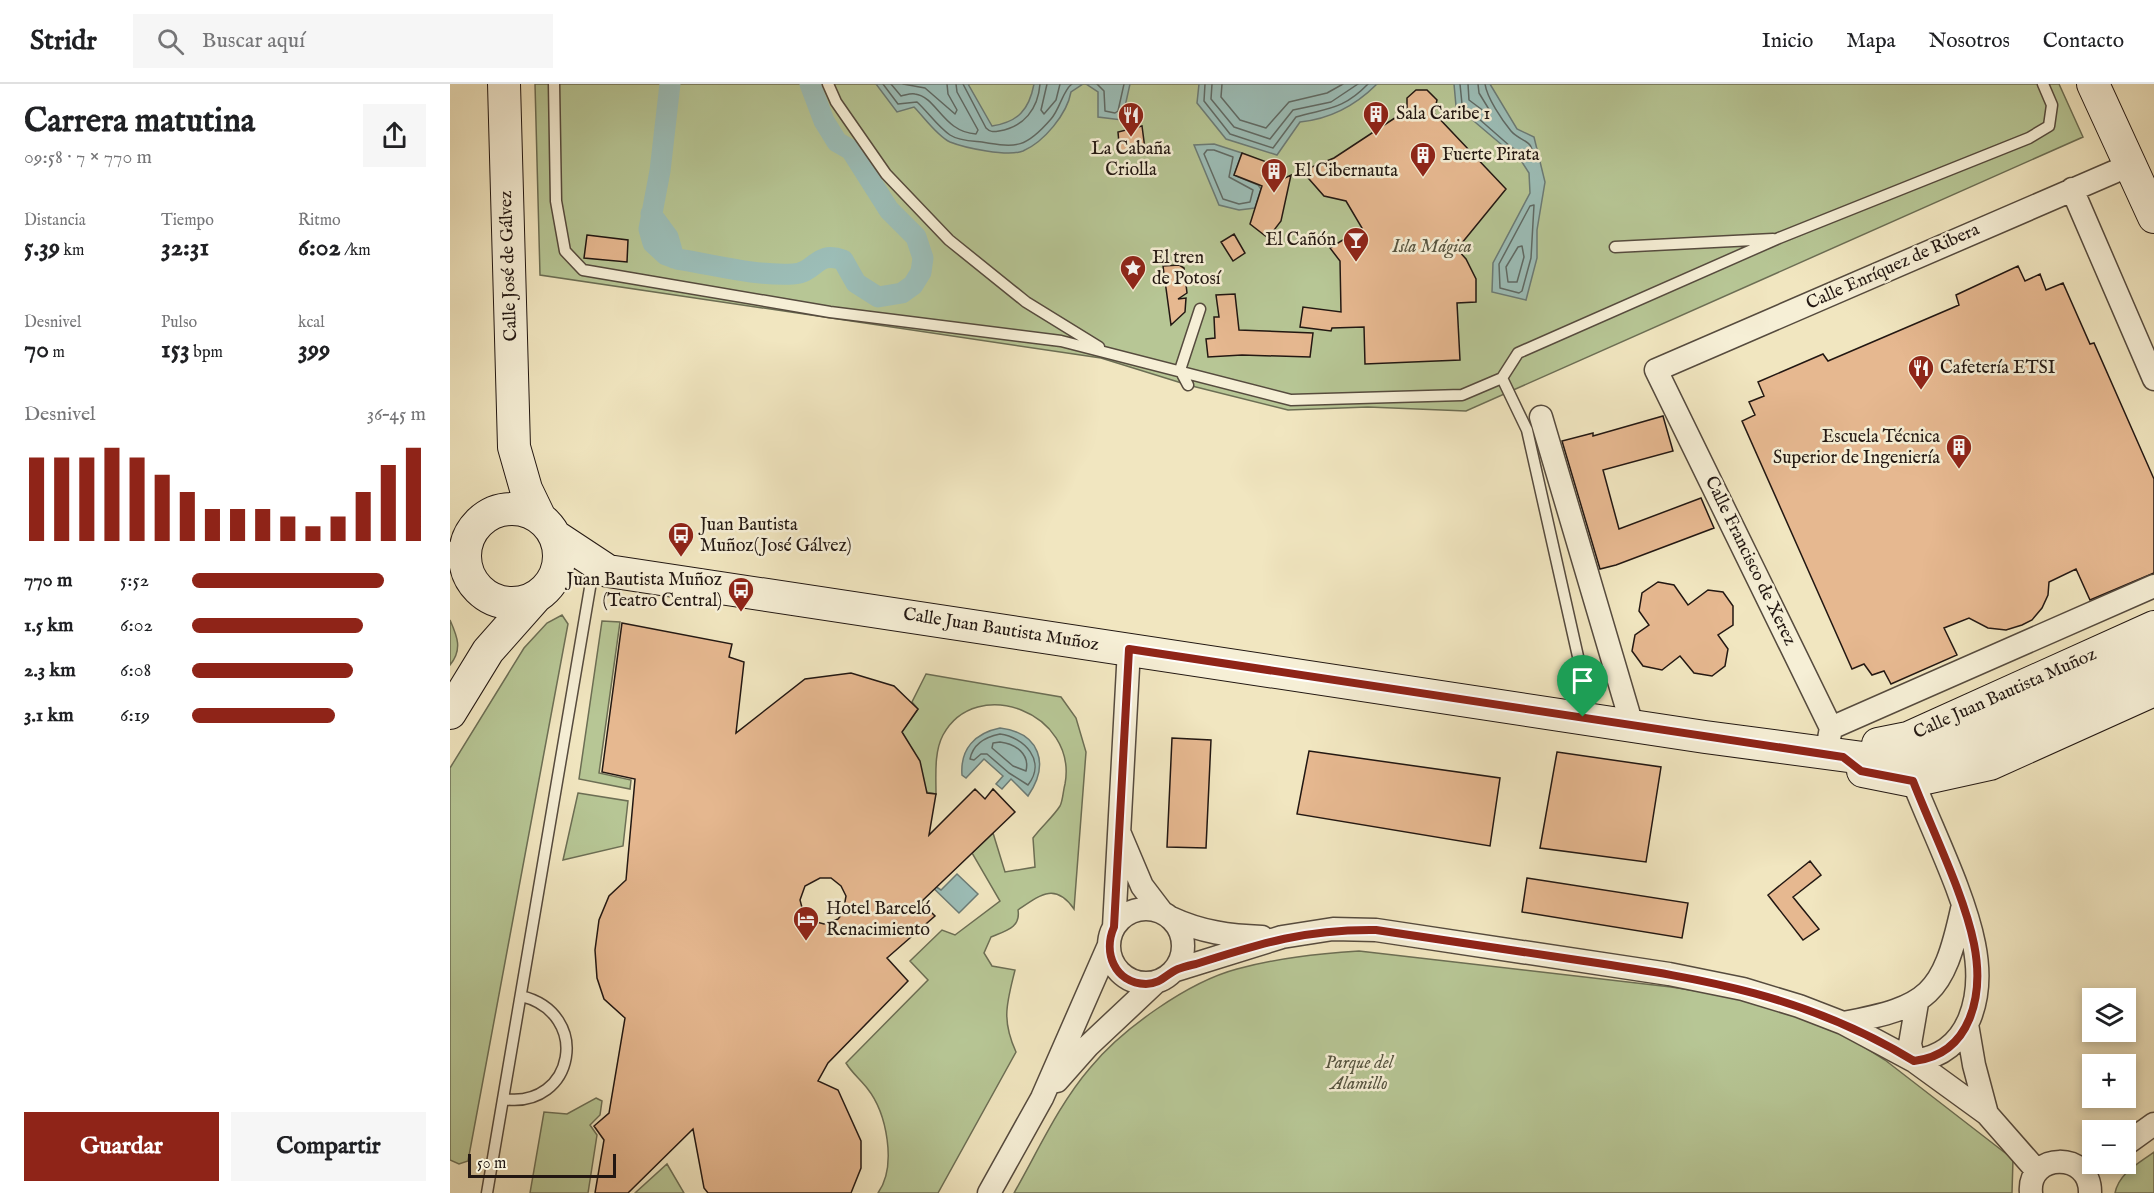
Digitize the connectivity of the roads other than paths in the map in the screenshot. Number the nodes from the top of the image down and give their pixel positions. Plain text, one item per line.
1 (504, 84) edge
2 (554, 84) edge
3 (828, 84) edge
4 (2043, 84) edge
5 (2093, 84) edge
6 (2130, 165) junction
7 (2072, 189) junction
8 (2154, 217) edge
9 (1779, 238) junction
10 (1615, 247) dead end
11 (1200, 309) dead end
12 (1108, 353) junction
13 (1180, 370) junction
14 (1656, 370) joint
15 (1502, 378) junction
16 (2154, 379) edge
17 (1188, 385) dead end
18 (1541, 417) dead end
19 (514, 447) junction
20 (480, 521) junction
21 (547, 526) junction
22 (457, 555) edge
23 (600, 573) junction
24 (2154, 586) edge
25 (479, 590) junction
26 (542, 592) junction
27 (2154, 627) edge
28 (1129, 649) junction
29 (488, 651) junction
30 (2154, 659) edge
31 (2154, 690) edge
32 (450, 713) edge
33 (1583, 717) junction
34 (1632, 725) junction
35 (1833, 746) junction
36 (1913, 781) junction
37 (1118, 830) junction
38 (1963, 907) junction
39 (1166, 915) junction
40 (1112, 936) junction
41 (1282, 937) junction
42 (1176, 970) junction
43 (1155, 983) junction
44 (521, 996) junction
45 (1924, 996) junction
46 (1974, 998) junction
47 (1843, 1023) junction
48 (1967, 1024) junction
49 (1914, 1061) junction
50 (1042, 1098) junction
51 (504, 1099) junction
52 (1987, 1114) junction
53 (2154, 1124) edge
54 (2136, 1137) edge
55 (2037, 1171) junction
56 (2091, 1177) edge
57 (487, 1193) edge
58 (989, 1193) edge
59 (2031, 1193) edge

1 - 19 street, Calle José de Gálvez
2 - 12 lane
3 - 12 lane
4 - 9 lane
5 - 6 street
6 - 7 street, Calle Enríquez de Ribera
6 - 8 street
7 - 14 street, Calle Enríquez de Ribera
7 - 16 street
9 - 10 lane
9 - 15 lane
11 - 13 lane
12 - 13 lane
13 - 15 lane
13 - 17 lane
14 - 35 street, Calle Francisco de Xerez
15 - 33 lane
18 - 34 street
19 - 20 street, Calle José de Gálvez
19 - 21 street, Calle José de Gálvez
20 - 21 street
20 - 22 street
21 - 23 street, Calle Juan Bautista Muñoz
21 - 26 street
22 - 25 street
23 - 26 street, Calle Juan Bautista Muñoz
23 - 28 street, Calle Juan Bautista Muñoz
23 - 44 lane
24 - 35 street
25 - 26 street
25 - 29 street
26 - 29 street
27 - 35 street, Calle Juan Bautista Muñoz
28 - 33 street, Calle Juan Bautista Muñoz
28 - 37 street
29 - 32 street
30 - 35 street
31 - 36 street
33 - 34 street, Calle Juan Bautista Muñoz
34 - 35 street, Calle Juan Bautista Muñoz
35 - 36 street
36 - 38 street
37 - 39 street
37 - 40 street
38 - 45 street
38 - 46 street
39 - 40 street
39 - 41 street
39 - 42 street
40 - 43 street
40 - 50 street
41 - 42 street
41 - 47 street
42 - 43 street
43 - 50 street
44 - 51 lane
44 - 51 lane
45 - 46 street
45 - 47 street
45 - 49 street
46 - 48 street
47 - 49 street
48 - 49 street
48 - 52 street
49 - 52 street
50 - 58 street
51 - 57 lane
52 - 55 street
53 - 54 street
55 - 56 street
55 - 59 street

